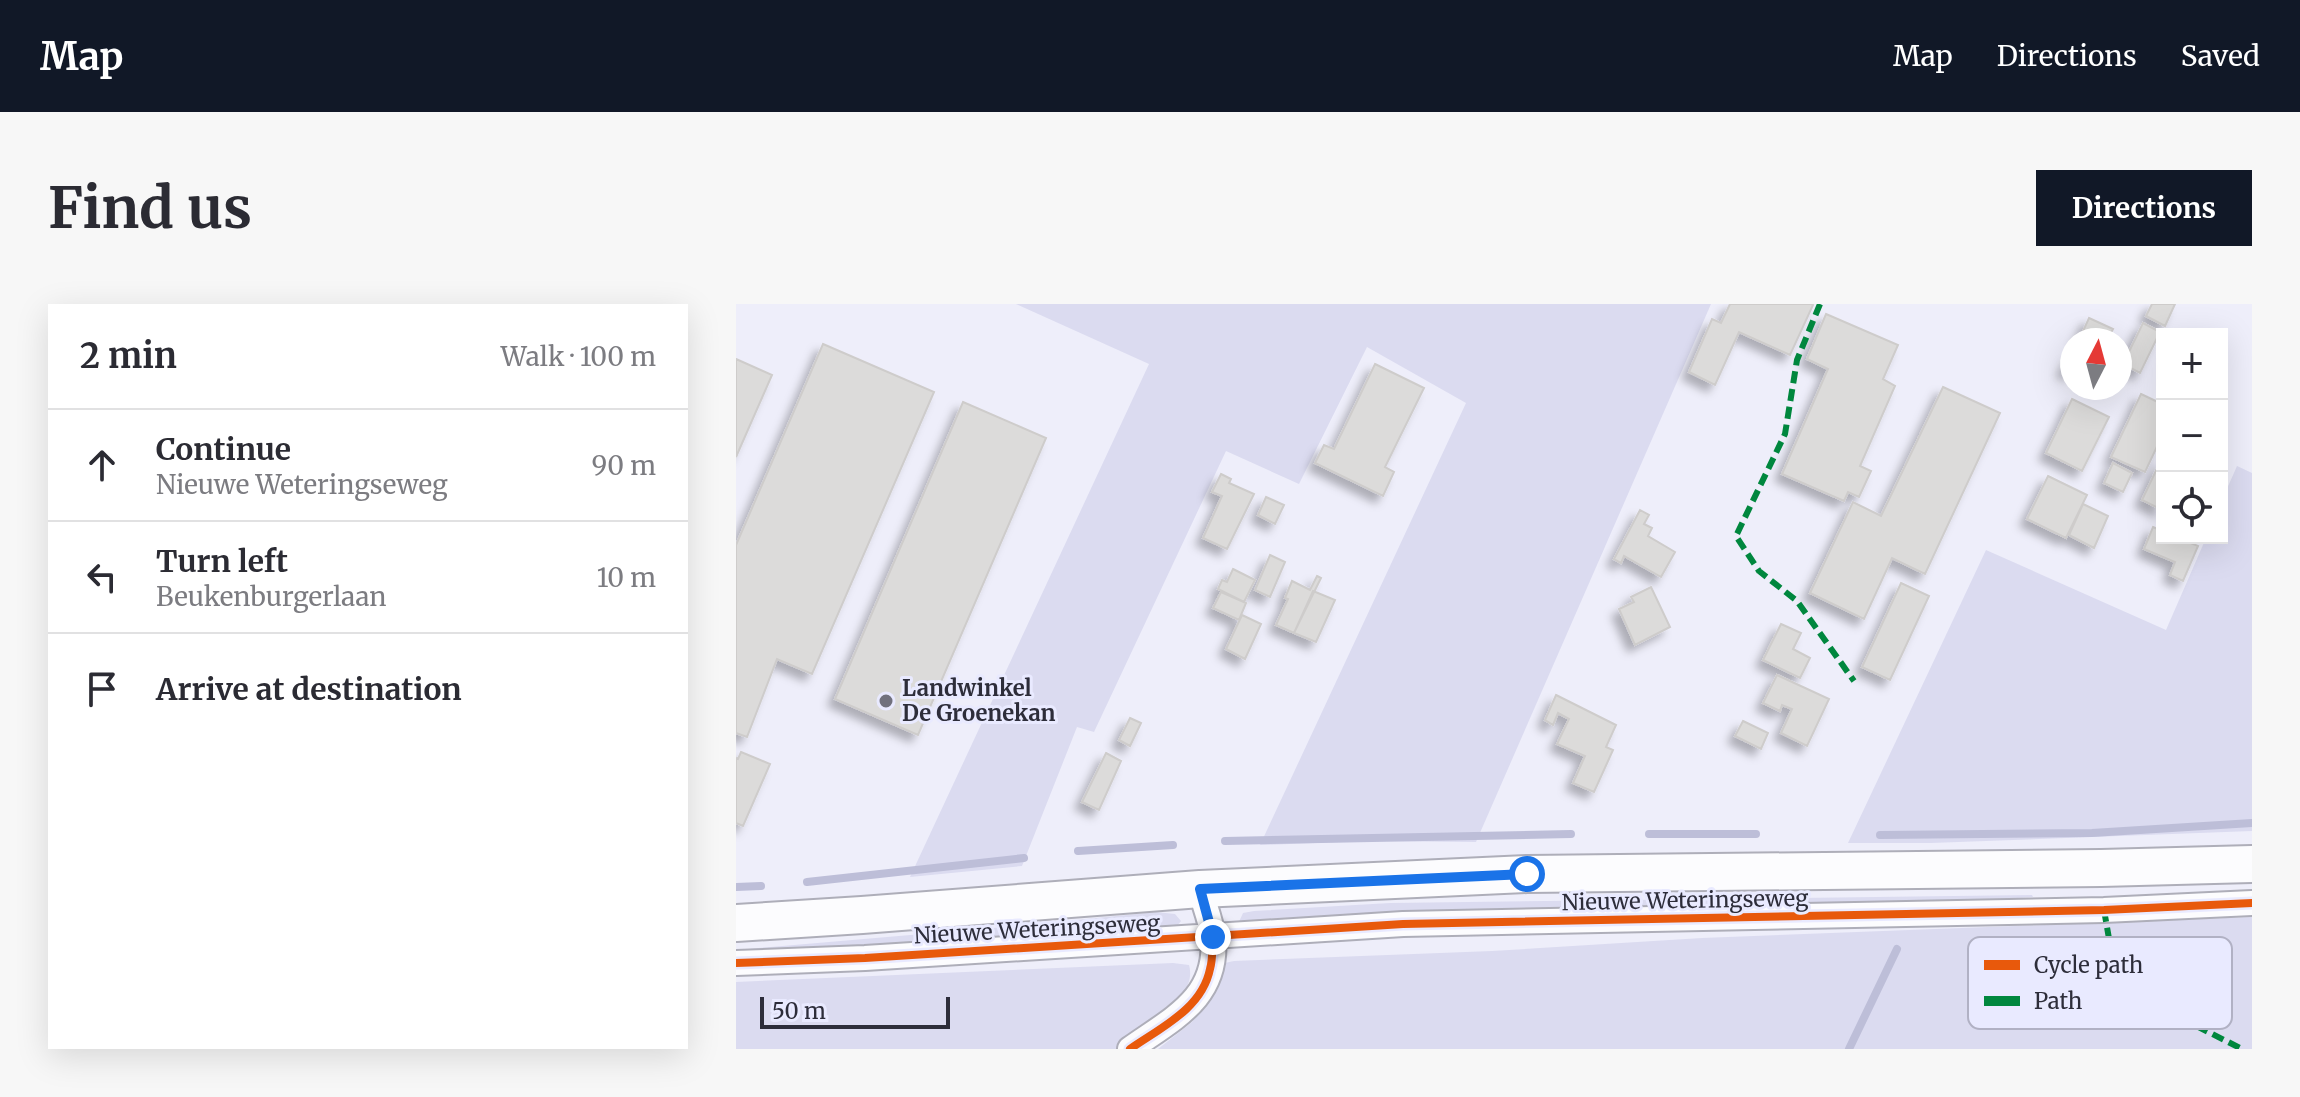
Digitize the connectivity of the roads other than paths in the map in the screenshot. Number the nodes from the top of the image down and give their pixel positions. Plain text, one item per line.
1 (2252, 864) edge
2 (1200, 889) junction
3 (2252, 903) edge
4 (736, 923) edge
5 (1213, 937) junction
6 (736, 963) edge
7 (1130, 1049) edge

1 - 2 main road, Nieuwe Weteringseweg
2 - 4 main road, Nieuwe Weteringseweg
2 - 5 street
3 - 5 street, Nieuwe Weteringseweg
5 - 6 street, Nieuwe Weteringseweg
5 - 7 street

